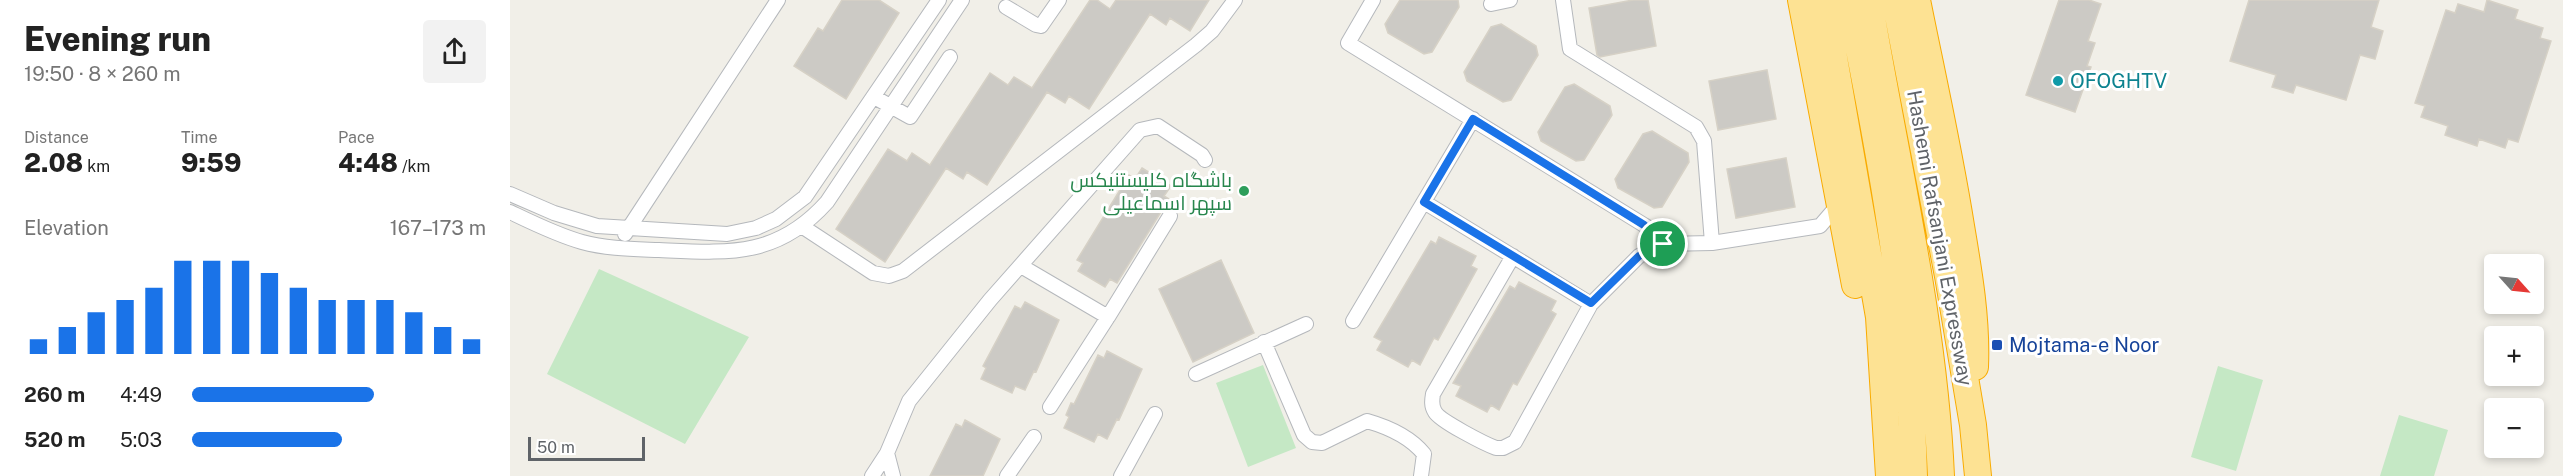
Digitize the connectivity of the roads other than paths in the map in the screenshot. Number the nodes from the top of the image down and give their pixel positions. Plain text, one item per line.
1 (778, 0) edge
2 (939, 0) edge
3 (962, 0) edge
4 (1059, 0) edge
5 (1235, 0) edge
6 (1373, 0) edge
7 (1510, 0) edge
8 (1563, 0) edge
9 (1801, 0) edge
10 (1824, 0) edge
11 (1849, 0) edge
12 (1869, 0) edge
13 (1895, 0) edge
14 (1917, 0) edge
15 (1491, 4) dead end
16 (1006, 7) dead end
17 (950, 57) dead end
18 (874, 97) junction
19 (893, 107) junction
20 (1473, 119) junction
21 (1205, 160) dead end
22 (510, 194) edge
23 (1424, 202) junction
24 (1839, 204) junction
25 (510, 212) edge
26 (1170, 216) dead end
27 (803, 226) junction
28 (1820, 226) junction
29 (627, 228) junction
30 (1712, 243) junction
31 (1663, 244) junction
32 (619, 248) junction
33 (1513, 256) junction
34 (1851, 261) junction
35 (1022, 266) junction
36 (1591, 303) junction
37 (1108, 316) junction
38 (1353, 321) dead end
39 (1305, 324) dead end
40 (1264, 342) junction
41 (1196, 374) dead end
42 (1050, 407) dead end
43 (1155, 414) dead end
44 (1886, 416) junction
45 (1973, 425) junction
46 (1034, 437) dead end
47 (887, 453) junction
48 (872, 476) edge
49 (893, 476) edge
50 (1007, 476) edge
51 (1121, 476) edge
52 (1421, 476) edge
53 (1889, 476) edge
54 (1914, 476) edge
55 (1941, 476) edge
56 (1978, 476) edge

1 - 29 street
2 - 18 street
3 - 19 street
4 - 16 street
5 - 27 street
6 - 20 street
7 - 15 street
8 - 30 street
9 - 24 highway
10 - 44 highway
11 - 54 highway
12 - 55 highway, Hashemi Rafsanjani Expressway
13 - 45 highway, Hashemi Rafsanjani Expressway
14 - 45 highway
17 - 19 street
18 - 19 street
18 - 29 street
19 - 27 street
20 - 23 street
20 - 31 street
21 - 35 street
22 - 29 street
23 - 33 street
23 - 38 street
24 - 28 street
24 - 34 highway
25 - 32 street
26 - 37 street
27 - 32 street
28 - 30 street
28 - 34 street
29 - 32 street
30 - 31 street
31 - 36 street
33 - 36 street
33 - 36 street
34 - 44 highway
35 - 37 street
35 - 47 street
37 - 42 street
39 - 40 street
40 - 41 street
40 - 52 street
43 - 51 street
44 - 53 highway
45 - 56 highway, Hashemi Rafsanjani Expressway
46 - 50 street
47 - 48 street
47 - 49 street

